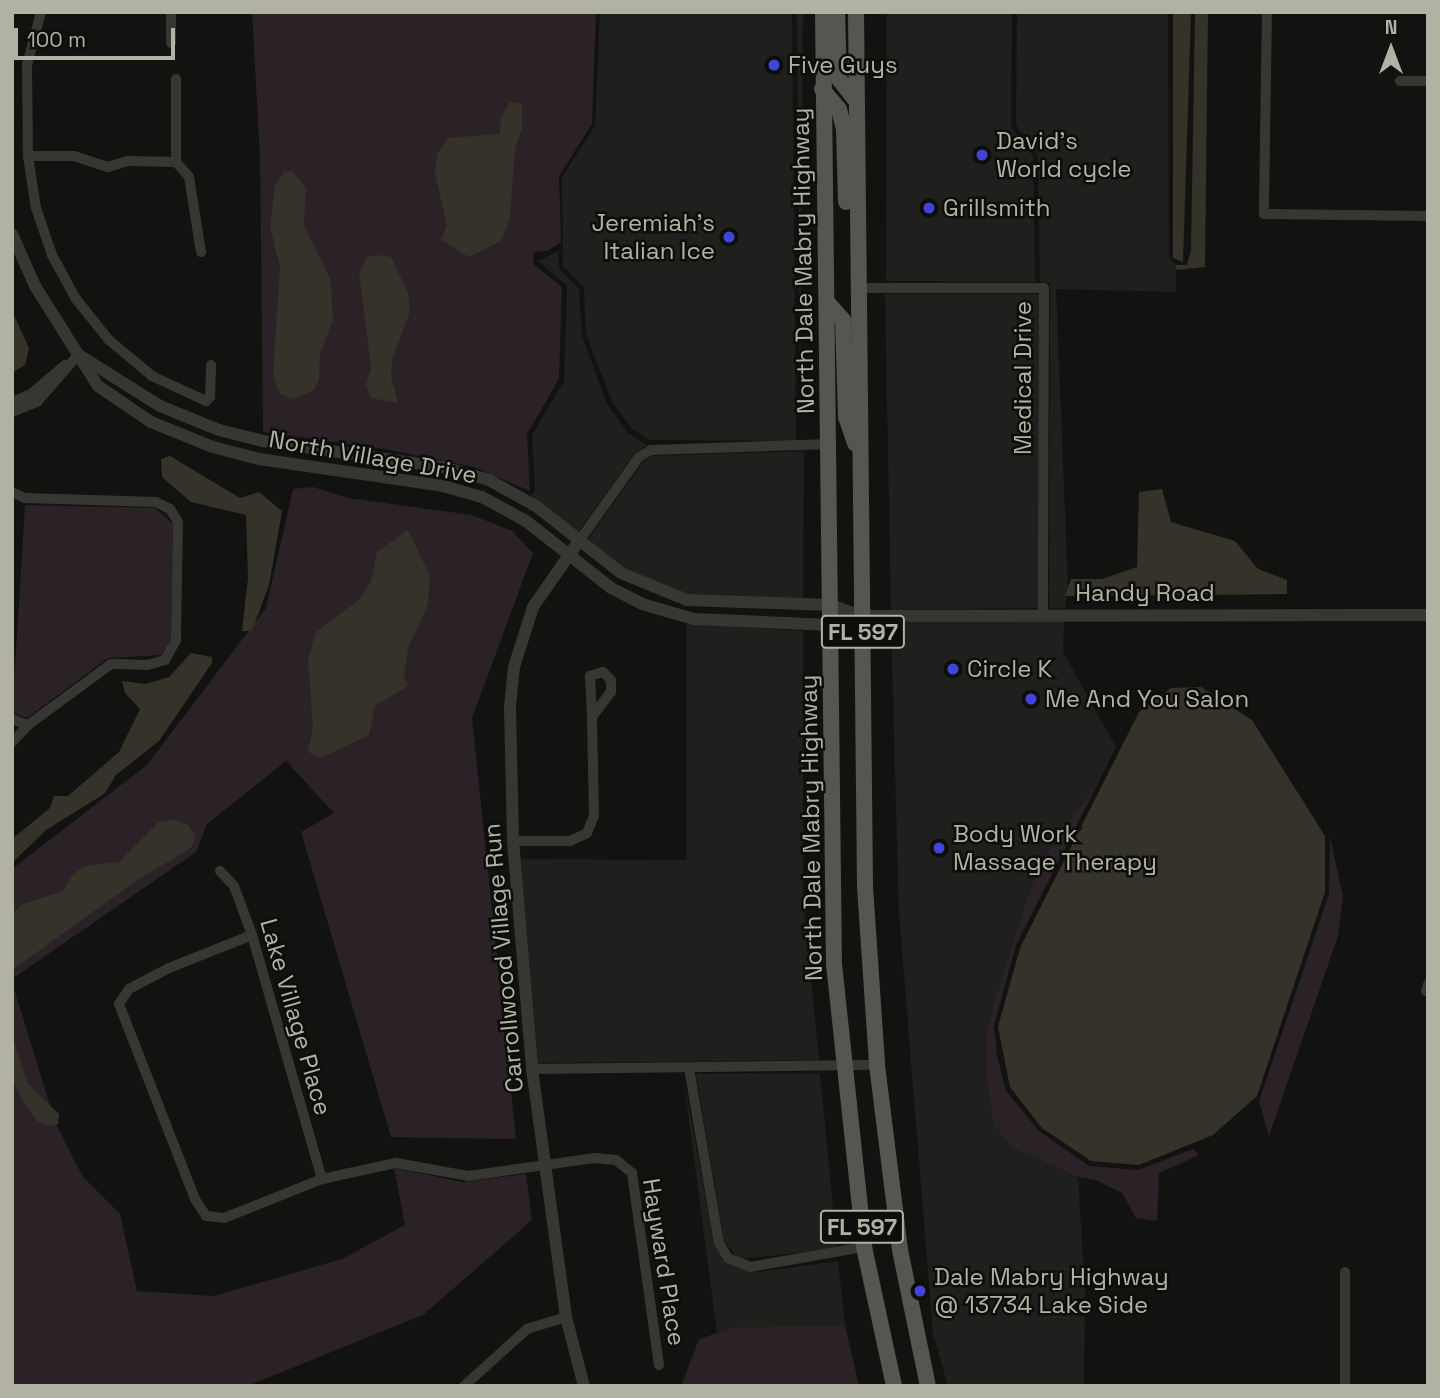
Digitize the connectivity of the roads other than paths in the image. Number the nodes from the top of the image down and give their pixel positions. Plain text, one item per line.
1 (41, 12) edge
2 (171, 12) edge
3 (823, 12) edge
4 (837, 12) edge
5 (856, 12) edge
6 (1266, 12) edge
7 (171, 43) dead end
8 (176, 79) dead end
9 (1400, 81) dead end
10 (1428, 81) edge
11 (822, 89) junction
12 (856, 102) junction
13 (28, 156) junction
14 (176, 162) junction
15 (1428, 216) edge
16 (12, 234) edge
17 (201, 252) dead end
18 (856, 288) junction
19 (827, 302) junction
20 (78, 355) junction
21 (211, 365) dead end
22 (12, 402) edge
23 (12, 412) edge
24 (830, 444) junction
25 (859, 455) junction
26 (12, 492) edge
27 (579, 541) junction
28 (569, 555) junction
29 (699, 601) junction
30 (830, 605) junction
31 (1044, 614) junction
32 (1428, 615) edge
33 (862, 616) junction
34 (694, 619) junction
35 (830, 625) junction
36 (592, 716) dead end
37 (12, 719) edge
38 (28, 725) junction
39 (12, 743) edge
40 (513, 841) junction
41 (220, 871) dead end
42 (252, 935) junction
43 (877, 1065) junction
44 (843, 1066) junction
45 (689, 1068) junction
46 (532, 1069) junction
47 (544, 1163) junction
48 (322, 1180) junction
49 (864, 1247) junction
50 (1345, 1272) dead end
51 (566, 1317) junction
52 (659, 1365) dead end
53 (464, 1386) edge
54 (584, 1386) edge
55 (894, 1386) edge
56 (928, 1386) edge
57 (1345, 1386) edge

1 - 13 street
2 - 7 street
3 - 11 main road, North Dale Mabry Highway / FL 597
4 - 12 main road
5 - 12 main road, FL 597
6 - 15 street
8 - 14 street
9 - 10 street
11 - 18 main road
11 - 19 main road, North Dale Mabry Highway / FL 597
12 - 18 main road, FL 597
13 - 14 street
13 - 21 street
14 - 17 street
16 - 20 street, North Village Drive
18 - 25 main road, FL 597
18 - 31 street, Medical Drive
19 - 24 main road, North Dale Mabry Highway / FL 597
19 - 25 main road
20 - 22 street
20 - 23 street
20 - 27 street, North Village Drive
20 - 28 street, North Village Drive
24 - 27 street
24 - 30 main road, North Dale Mabry Highway / FL 597
25 - 33 main road, FL 597
26 - 38 street
27 - 28 street, Carrollwood Village Run
27 - 29 street, North Village Drive
28 - 34 street, North Village Drive
28 - 40 street, Carrollwood Village Run
29 - 30 street, North Village Drive
29 - 34 street
30 - 33 street, North Village Drive
30 - 35 main road, North Dale Mabry Highway / FL 597
31 - 32 street, Handy Road
31 - 33 street, Handy Road
33 - 35 street, North Village Drive
33 - 43 main road, FL 597
34 - 35 street, North Village Drive
35 - 44 main road, North Dale Mabry Highway / FL 597
36 - 40 street
37 - 38 street
38 - 39 street
40 - 46 street, Carrollwood Village Run
41 - 42 street, Lake Village Place
42 - 48 street, Lake Village Place
42 - 48 street, Hayward Place
43 - 44 street
43 - 56 main road, FL 597
44 - 45 street
44 - 49 main road, North Dale Mabry Highway / FL 597
45 - 46 street
45 - 49 street
46 - 47 street, Carrollwood Village Run
47 - 48 street, Hayward Place
47 - 51 street, Carrollwood Village Run
47 - 52 street, Hayward Place
49 - 55 main road, North Dale Mabry Highway / FL 597
50 - 57 street
51 - 53 street
51 - 54 street, Carrollwood Village Run

